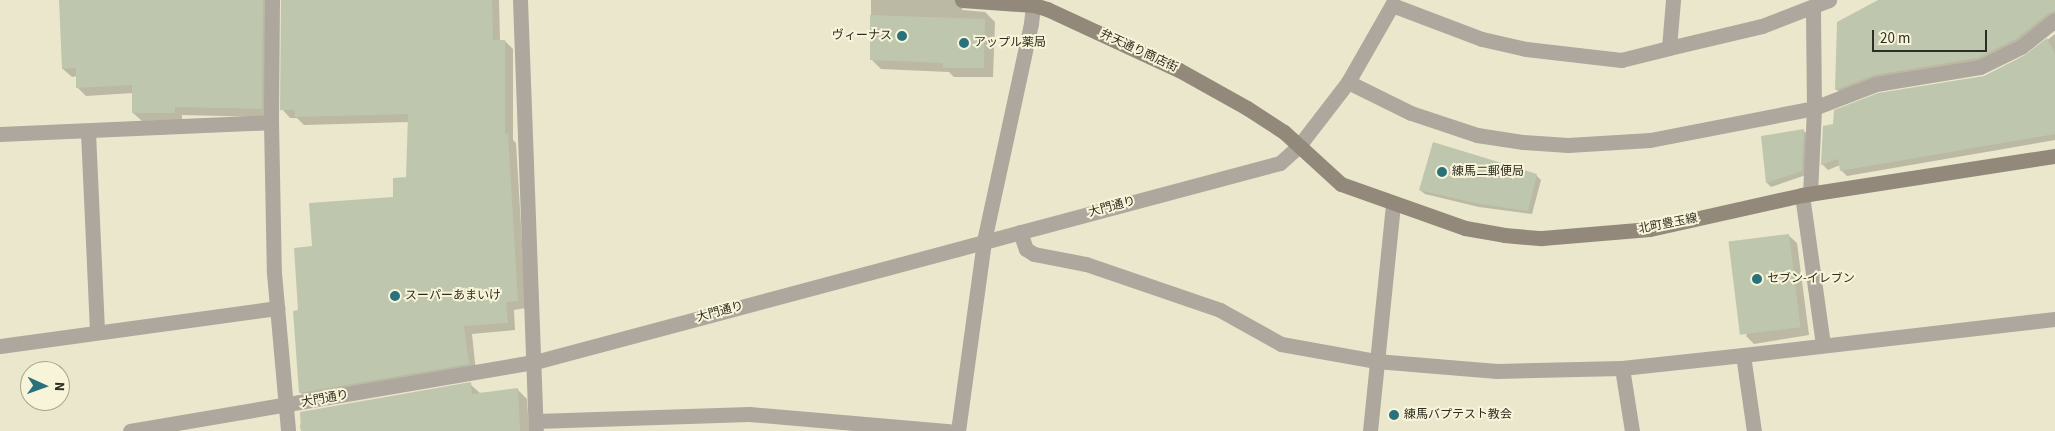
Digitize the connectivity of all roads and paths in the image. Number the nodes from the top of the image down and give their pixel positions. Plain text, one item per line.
1 (272, 0) edge
2 (520, 0) edge
3 (962, 0) edge
4 (1673, 0) edge
5 (1829, 0) edge
6 (1034, 3) edge
7 (1387, 3) edge
8 (1813, 7) junction
9 (2055, 20) edge
10 (1668, 48) junction
11 (1348, 82) junction
12 (1814, 108) junction
13 (271, 122) junction
14 (88, 132) junction
15 (0, 134) edge
16 (1298, 147) junction
17 (2055, 156) edge
18 (1806, 195) junction
19 (1393, 203) junction
20 (1020, 232) junction
21 (984, 241) junction
22 (277, 308) junction
23 (2055, 319) edge
24 (97, 332) junction
25 (1823, 344) junction
26 (0, 346) edge
27 (1743, 355) junction
28 (1376, 361) junction
29 (535, 362) junction
30 (1622, 368) junction
31 (286, 406) junction
32 (536, 426) edge
33 (130, 431) edge
34 (288, 431) edge
35 (949, 431) edge
36 (958, 431) edge
37 (1370, 431) edge
38 (1632, 431) edge
39 (1754, 431) edge

1 - 13 street
2 - 29 street
3 - 6 main road, 弁天通り商店街
4 - 10 street
5 - 8 street
6 - 16 main road, 弁天通り商店街
6 - 21 street
7 - 10 street
7 - 11 street, 大門通り
8 - 10 street
8 - 12 street
9 - 12 street
11 - 12 street
11 - 16 street, 大門通り
12 - 18 street
13 - 14 street
13 - 22 street
14 - 15 street
14 - 24 street
16 - 19 main road, 北町豊玉線
16 - 20 street, 大門通り
17 - 18 main road, 北町豊玉線
18 - 19 main road, 北町豊玉線
18 - 25 street
19 - 28 street
20 - 21 street, 大門通り
20 - 28 street
21 - 29 street, 大門通り
21 - 36 street
22 - 24 street
22 - 31 street
23 - 25 street
24 - 26 street
25 - 27 street
27 - 30 street
27 - 39 street
28 - 30 street
28 - 37 street
29 - 31 street, 大門通り
29 - 32 street
30 - 38 street
31 - 33 street, 大門通り
31 - 34 street
32 - 35 street

